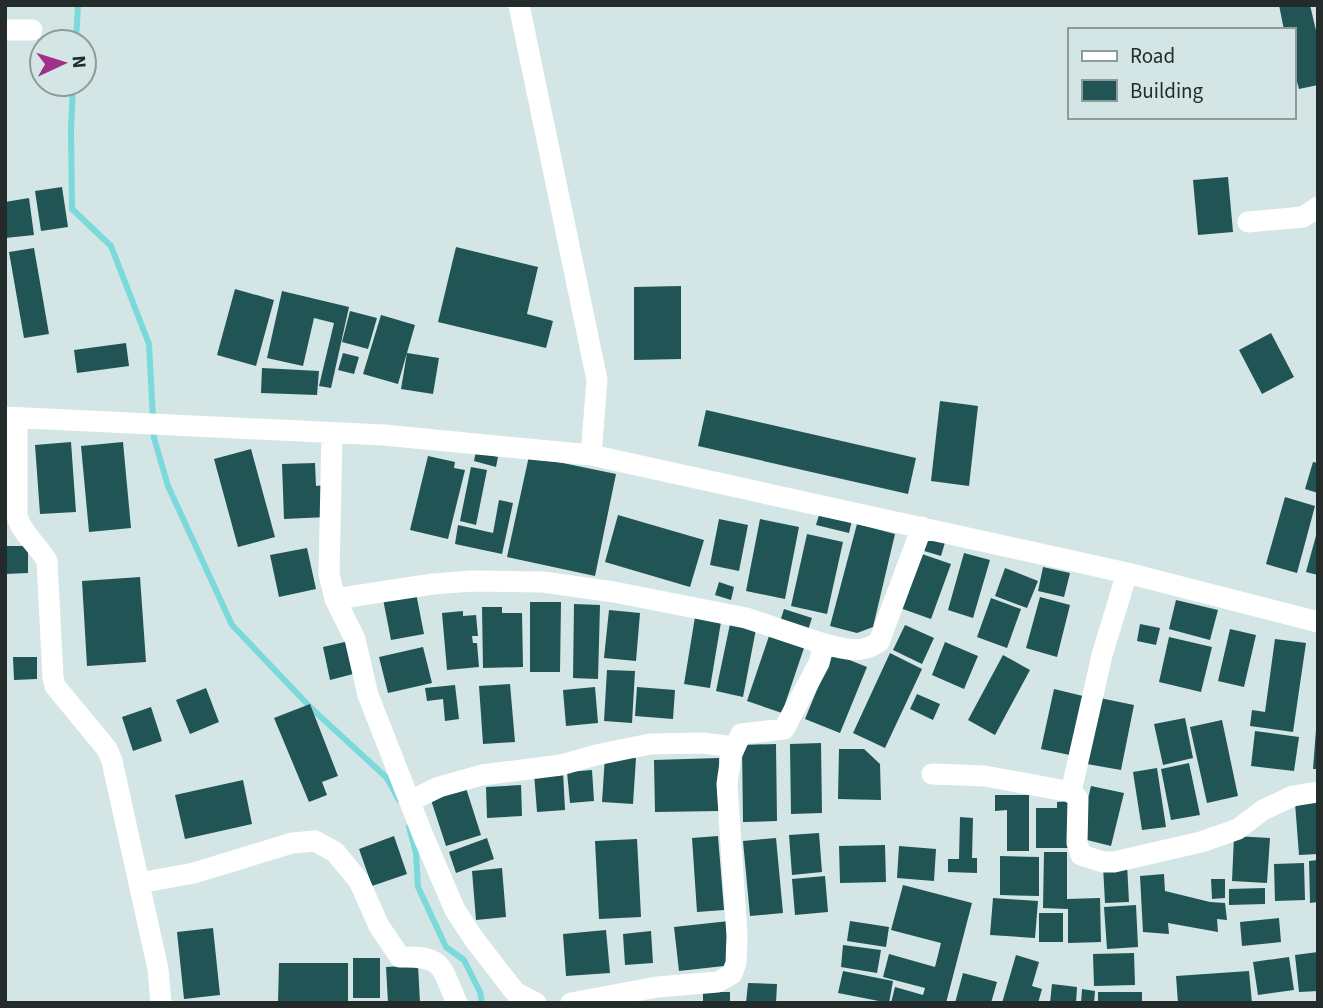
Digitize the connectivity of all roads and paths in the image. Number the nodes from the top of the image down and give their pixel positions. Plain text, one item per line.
1 (519, 5) edge
2 (5, 30) edge
3 (28, 30) edge
4 (1318, 207) edge
5 (1248, 222) dead end
6 (11, 418) edge
7 (332, 433) junction
8 (591, 454) junction
9 (922, 527) junction
10 (1126, 573) junction
11 (335, 599) junction
12 (1318, 622) edge
13 (824, 644) junction
14 (735, 747) junction
15 (932, 774) dead end
16 (1071, 792) junction
17 (1318, 792) edge
18 (410, 801) junction
19 (139, 883) junction
20 (161, 1003) edge
21 (457, 1003) edge
22 (536, 1003) edge
23 (571, 1003) edge

1 - 8 street
2 - 3 street
4 - 5 street
6 - 7 street
6 - 19 street
7 - 8 street
7 - 11 street
8 - 9 street
9 - 10 street
9 - 13 street
10 - 12 street
10 - 16 street
11 - 13 street
11 - 18 street
13 - 14 street
14 - 18 street
14 - 23 street
15 - 16 street
16 - 17 street
18 - 22 street
19 - 20 street
19 - 21 street

